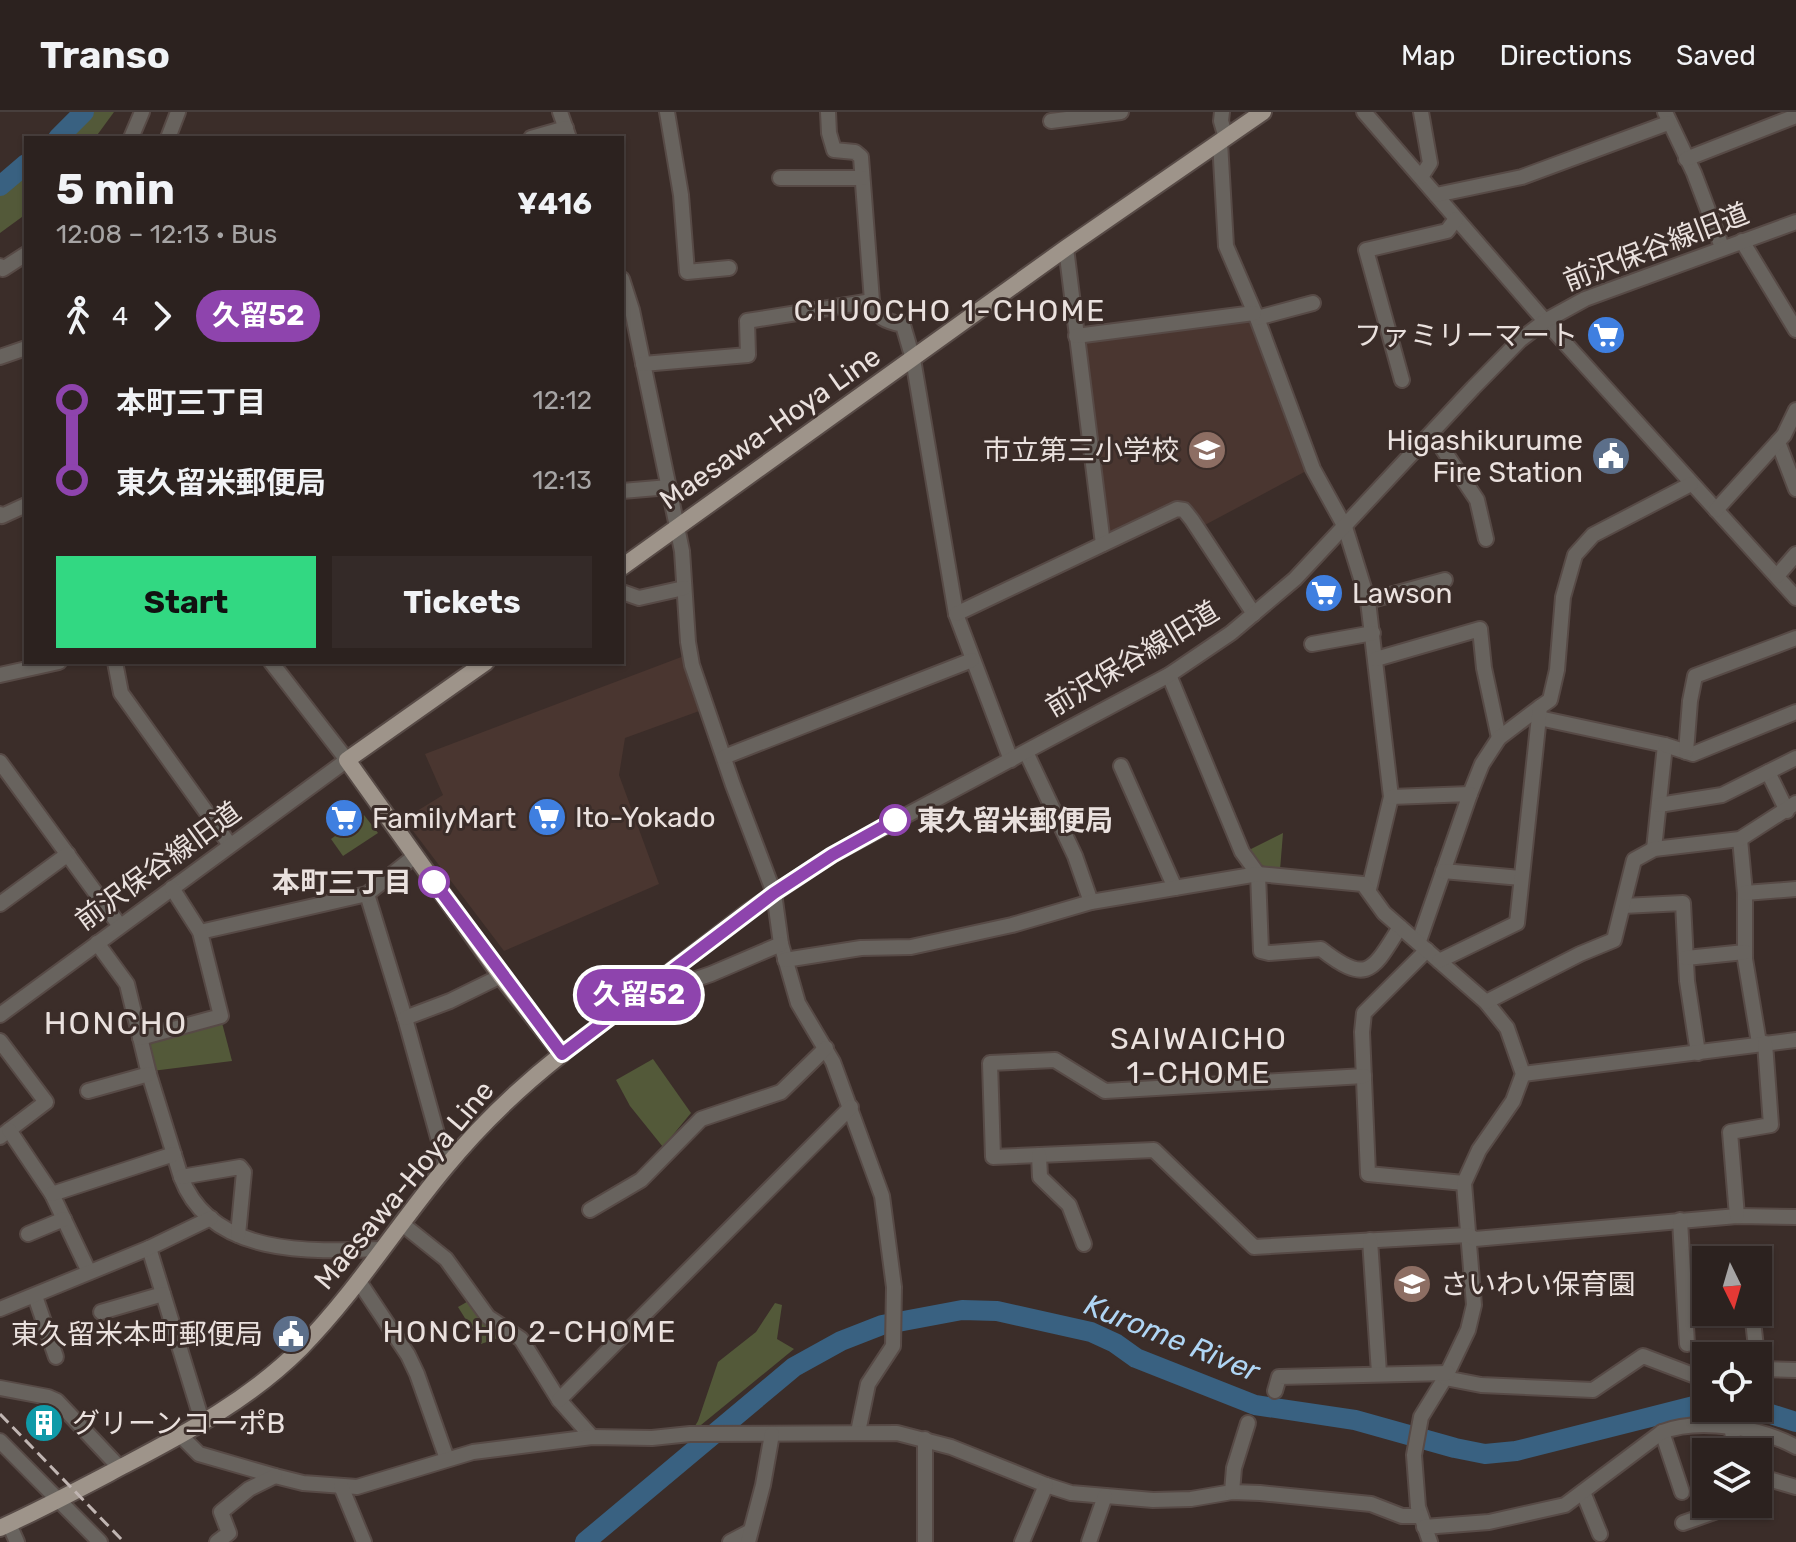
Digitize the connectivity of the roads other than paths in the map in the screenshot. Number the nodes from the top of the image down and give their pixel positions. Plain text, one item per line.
1 (142, 112) edge
2 (178, 112) edge
3 (560, 112) edge
4 (667, 112) edge
5 (828, 112) edge
6 (1121, 112) edge
7 (1222, 112) edge
8 (1263, 112) edge
9 (1364, 112) edge
10 (1421, 112) edge
11 (1796, 116) edge
12 (1666, 117) edge
13 (1051, 121) dead end
14 (568, 133) edge
15 (132, 136) edge
16 (169, 136) edge
17 (546, 136) edge
18 (1223, 140) junction
19 (1686, 159) junction
20 (1421, 177) junction
21 (780, 178) dead end
22 (862, 178) junction
23 (1436, 195) junction
24 (1456, 219) junction
25 (1796, 222) edge
26 (1742, 241) junction
27 (1722, 247) junction
28 (1066, 248) junction
29 (24, 255) edge
30 (0, 266) edge
31 (729, 268) dead end
32 (872, 301) junction
33 (1313, 303) dead end
34 (627, 311) edge
35 (1255, 316) junction
36 (1545, 321) junction
37 (1796, 330) edge
38 (1076, 336) junction
39 (24, 349) edge
40 (0, 357) edge
41 (913, 359) junction
42 (643, 364) junction
43 (1402, 380) dead end
44 (1796, 410) edge
45 (1432, 433) junction
46 (1786, 436) edge
47 (1691, 484) junction
48 (669, 487) junction
49 (1796, 489) edge
50 (624, 491) edge
51 (24, 506) edge
52 (1716, 510) junction
53 (0, 514) edge
54 (677, 526) junction
55 (1345, 527) junction
56 (1486, 539) dead end
57 (1103, 544) junction
58 (1796, 554) edge
59 (624, 566) edge
60 (1777, 576) junction
61 (1445, 580) dead end
62 (684, 588) junction
63 (624, 593) edge
64 (1796, 598) edge
65 (1368, 601) junction
66 (956, 614) junction
67 (1254, 614) junction
68 (1373, 633) junction
69 (1796, 638) edge
70 (1312, 644) dead end
71 (1376, 659) junction
72 (972, 660) junction
73 (47, 664) edge
74 (115, 664) edge
75 (273, 664) edge
76 (483, 664) edge
77 (0, 675) edge
78 (1169, 675) junction
79 (1540, 712) junction
80 (1796, 712) edge
81 (1499, 738) junction
82 (1665, 745) junction
83 (1026, 752) junction
84 (1686, 752) junction
85 (724, 757) junction
86 (1796, 758) edge
87 (347, 760) junction
88 (1011, 760) junction
89 (0, 762) edge
90 (1121, 766) dead end
91 (1768, 772) junction
92 (1470, 794) junction
93 (1391, 797) junction
94 (1659, 805) junction
95 (1791, 807) edge
96 (1740, 839) junction
97 (230, 845) junction
98 (1654, 849) junction
99 (68, 854) junction
100 (415, 856) junction
101 (1443, 871) junction
102 (1258, 874) junction
103 (1521, 878) junction
104 (172, 888) junction
105 (1175, 888) junction
106 (1369, 889) junction
107 (1796, 889) edge
108 (774, 893) junction
109 (1745, 893) junction
110 (367, 894) junction
111 (1091, 902) junction
112 (0, 904) edge
113 (1623, 906) junction
114 (120, 926) junction
115 (1400, 927) junction
116 (200, 932) junction
117 (97, 943) junction
118 (781, 944) junction
119 (1423, 946) junction
120 (1745, 952) junction
121 (1686, 958) junction
122 (785, 960) junction
123 (1439, 961) junction
124 (501, 976) junction
125 (661, 978) junction
126 (1486, 1002) junction
127 (0, 1015) edge
128 (405, 1018) junction
129 (140, 1038) junction
130 (1796, 1040) edge
131 (0, 1041) edge
132 (1762, 1043) junction
133 (826, 1048) junction
134 (1698, 1053) junction
135 (562, 1054) junction
136 (149, 1074) junction
137 (1523, 1074) junction
138 (1364, 1076) junction
139 (88, 1091) dead end
140 (851, 1107) junction
141 (4, 1134) edge
142 (174, 1154) junction
143 (1039, 1155) junction
144 (446, 1166) junction
145 (181, 1177) junction
146 (1464, 1183) junction
147 (52, 1194) junction
148 (590, 1210) dead end
149 (1737, 1216) junction
150 (1796, 1217) edge
151 (211, 1218) junction
152 (64, 1219) junction
153 (1680, 1220) junction
154 (401, 1223) junction
155 (28, 1234) dead end
156 (238, 1235) junction
157 (1468, 1235) junction
158 (1370, 1240) junction
159 (1084, 1244) dead end
160 (149, 1248) junction
161 (382, 1249) junction
162 (89, 1272) junction
163 (358, 1280) junction
164 (163, 1294) junction
165 (35, 1296) junction
166 (0, 1309) edge
167 (101, 1312) dead end
168 (1687, 1344) dead end
169 (56, 1357) dead end
170 (1772, 1369) edge
171 (1796, 1370) edge
172 (1379, 1373) junction
173 (1692, 1375) edge
174 (1446, 1376) junction
175 (0, 1388) edge
176 (1275, 1391) dead end
177 (559, 1400) junction
178 (1248, 1423) dead end
179 (203, 1424) junction
180 (1731, 1427) junction
181 (858, 1432) junction
182 (1662, 1432) junction
183 (1754, 1433) junction
184 (772, 1434) junction
185 (181, 1436) junction
186 (592, 1437) junction
187 (1733, 1438) edge
188 (1755, 1438) edge
189 (925, 1439) junction
190 (0, 1441) edge
191 (1796, 1447) edge
192 (447, 1459) junction
193 (120, 1468) junction
194 (275, 1476) junction
195 (1772, 1480) edge
196 (1046, 1485) junction
197 (341, 1486) junction
198 (1796, 1487) edge
199 (1232, 1492) junction
200 (1583, 1492) junction
201 (1682, 1492) dead end
202 (1105, 1496) junction
203 (59, 1499) junction
204 (1697, 1518) edge
205 (1422, 1522) junction
206 (1683, 1523) dead end
207 (4, 1526) edge
208 (1600, 1534) dead end
209 (748, 1537) edge
210 (17, 1542) edge
211 (100, 1542) edge
212 (217, 1542) edge
213 (364, 1542) edge
214 (730, 1542) edge
215 (925, 1542) edge
216 (1022, 1542) edge
217 (1089, 1542) edge
218 (1430, 1542) edge

1 - 15 street
2 - 16 street
3 - 14 street
4 - 31 street
5 - 22 street
6 - 13 street
7 - 18 street
8 - 18 main road, Maesawa-Hoya Line
9 - 20 street
10 - 20 street
11 - 19 street
12 - 19 street
12 - 23 street
14 - 17 street
18 - 28 main road, Maesawa-Hoya Line
18 - 35 street
19 - 27 street
20 - 23 street
21 - 22 street
22 - 32 street
23 - 24 street
24 - 36 street
24 - 43 street
25 - 26 street, 前沢保谷線旧道
26 - 27 street, 前沢保谷線旧道
26 - 37 street
27 - 36 street, 前沢保谷線旧道
28 - 38 street
28 - 41 main road, Maesawa-Hoya Line
29 - 30 street
32 - 41 street
32 - 42 street
33 - 35 street
34 - 42 street
35 - 38 street
35 - 55 street
36 - 45 street, 前沢保谷線旧道
36 - 47 street
38 - 57 street
39 - 40 street
41 - 54 main road, Maesawa-Hoya Line
41 - 66 street
42 - 48 street
44 - 46 street
45 - 55 street, 前沢保谷線旧道
45 - 56 street
46 - 49 street
46 - 52 street
47 - 52 street
47 - 79 street
48 - 50 street
48 - 54 street
51 - 53 street
52 - 60 street
54 - 59 main road, Maesawa-Hoya Line
54 - 62 street
55 - 65 street
55 - 67 street, 前沢保谷線旧道
57 - 66 street
57 - 67 street
58 - 60 street
60 - 64 street
61 - 65 street
62 - 63 street
62 - 85 street
65 - 68 street
66 - 72 street
67 - 78 street, 前沢保谷線旧道
68 - 70 street
68 - 71 street
69 - 84 street
71 - 81 street
71 - 93 street
72 - 85 street
72 - 88 street
73 - 77 street
74 - 97 street
75 - 87 street
76 - 87 main road
78 - 83 street, 前沢保谷線旧道
78 - 102 street
79 - 81 street
79 - 82 street
79 - 103 street
80 - 84 street
81 - 92 street
82 - 84 street
82 - 94 street
83 - 88 street, 前沢保谷線旧道
83 - 111 street
85 - 108 street
86 - 91 street
87 - 97 street, 前沢保谷線旧道
87 - 100 main road
88 - 108 street, 前沢保谷線旧道
89 - 99 street
90 - 105 street
91 - 94 street
91 - 95 street
92 - 93 street
92 - 101 street
93 - 106 street
94 - 98 street
95 - 96 street
96 - 98 street
96 - 109 street
97 - 104 street, 前沢保谷線旧道
98 - 113 street
99 - 112 street
99 - 114 street
100 - 110 street
100 - 124 main road
101 - 103 street
101 - 119 street
102 - 105 street
102 - 106 street
102 - 115 street
103 - 123 street
104 - 114 street, 前沢保谷線旧道
104 - 116 street
105 - 111 street
106 - 115 street
107 - 109 street
108 - 118 street
108 - 125 street, 前沢保谷線旧道
109 - 120 street
110 - 116 street
110 - 128 street
111 - 122 street
113 - 121 street
113 - 126 street
114 - 117 street, 前沢保谷線旧道
115 - 119 street
116 - 129 street
117 - 127 street, 前沢保谷線旧道
117 - 129 street
118 - 122 street
118 - 125 street
119 - 123 street
119 - 138 street
120 - 121 street
120 - 132 street
121 - 134 street
122 - 133 street
123 - 126 street
124 - 128 street
124 - 135 main road
125 - 135 street, 前沢保谷線旧道
126 - 137 street
128 - 144 street
129 - 136 street
130 - 132 street
131 - 141 street
132 - 134 street
132 - 149 street
133 - 140 street
133 - 148 street
134 - 137 street
135 - 144 main road, Maesawa-Hoya Line
136 - 139 street
136 - 142 street
137 - 146 street
138 - 143 street
138 - 146 street
140 - 177 street
140 - 181 street
141 - 147 street
142 - 145 street
142 - 147 street
143 - 158 street
143 - 159 street
144 - 154 main road, Maesawa-Hoya Line
145 - 151 street
145 - 156 street
146 - 157 street
147 - 152 street
149 - 150 street
149 - 153 street
151 - 156 street
151 - 160 street
152 - 155 street
152 - 162 street
153 - 157 street
153 - 168 street
154 - 161 main road, Maesawa-Hoya Line
154 - 177 street
156 - 161 street
157 - 158 street
157 - 174 street
158 - 172 street
160 - 162 street
160 - 164 street
161 - 163 main road, Maesawa-Hoya Line
162 - 165 street
163 - 179 main road, Maesawa-Hoya Line
163 - 192 street
164 - 167 street
164 - 179 street
165 - 166 street
165 - 169 street
170 - 171 street
172 - 174 street
172 - 176 street
173 - 174 street
174 - 205 street
175 - 193 street
177 - 186 street
178 - 199 street
179 - 185 main road, Maesawa-Hoya Line
180 - 182 street
180 - 183 street
180 - 187 street
181 - 184 street
181 - 189 street
182 - 200 street
182 - 201 street
183 - 188 street
183 - 191 street
184 - 186 street
184 - 209 street
185 - 193 main road, Maesawa-Hoya Line
185 - 194 street
186 - 192 street
189 - 196 street
189 - 215 street
190 - 203 street
192 - 197 street
193 - 203 main road, Maesawa-Hoya Line
194 - 197 street
194 - 212 street
195 - 198 street
196 - 202 street
196 - 216 street
197 - 213 street
199 - 202 street
199 - 205 street
200 - 205 street
200 - 208 street
202 - 217 street
203 - 207 main road, Maesawa-Hoya Line
203 - 211 street
204 - 206 street
205 - 218 street
207 - 210 street
209 - 214 street

